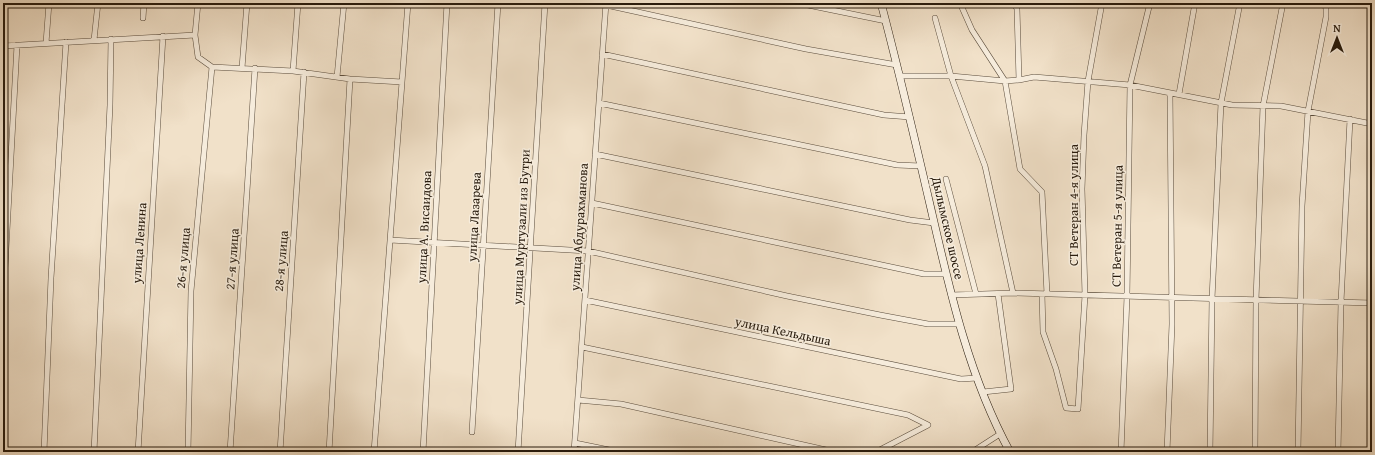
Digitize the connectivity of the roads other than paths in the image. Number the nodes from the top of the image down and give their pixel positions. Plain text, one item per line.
1 (49, 3) edge
2 (98, 3) edge
3 (144, 3) edge
4 (198, 3) edge
5 (247, 3) edge
6 (298, 3) edge
7 (344, 3) edge
8 (408, 3) edge
9 (447, 3) edge
10 (498, 3) edge
11 (545, 3) edge
12 (572, 3) edge
13 (798, 3) edge
14 (881, 3) edge
15 (960, 3) edge
16 (1014, 3) edge
17 (1102, 3) edge
18 (1150, 3) edge
19 (1195, 3) edge
20 (1240, 3) edge
21 (1283, 3) edge
22 (1323, 3) edge
23 (606, 4) edge
24 (142, 18) dead end
25 (935, 18) dead end
26 (886, 20) junction
27 (195, 35) junction
28 (163, 36) junction
29 (111, 39) junction
30 (94, 40) junction
31 (66, 42) junction
32 (46, 43) junction
33 (17, 45) junction
34 (3, 46) edge
35 (602, 54) junction
36 (897, 65) junction
37 (212, 67) junction
38 (242, 68) junction
39 (255, 68) junction
40 (293, 71) junction
41 (304, 72) junction
42 (900, 76) junction
43 (951, 76) junction
44 (337, 77) junction
45 (350, 79) junction
46 (1019, 80) junction
47 (1005, 81) junction
48 (1088, 81) junction
49 (402, 82) junction
50 (1130, 85) junction
51 (1170, 93) junction
52 (1179, 94) junction
53 (599, 103) junction
54 (1221, 103) junction
55 (1263, 106) junction
56 (1308, 111) junction
57 (910, 117) junction
58 (1350, 119) junction
59 (1372, 124) edge
60 (595, 154) junction
61 (921, 166) junction
62 (946, 179) dead end
63 (592, 203) junction
64 (934, 223) junction
65 (390, 240) junction
66 (434, 243) junction
67 (483, 246) junction
68 (530, 248) junction
69 (588, 251) junction
70 (946, 274) junction
71 (1013, 293) junction
72 (976, 294) junction
73 (998, 294) junction
74 (1045, 294) junction
75 (951, 295) junction
76 (1084, 295) junction
77 (1127, 296) junction
78 (1172, 298) junction
79 (1212, 299) junction
80 (585, 300) junction
81 (1256, 300) junction
82 (1300, 301) junction
83 (1341, 302) junction
84 (1372, 303) edge
85 (3, 305) edge
86 (959, 324) junction
87 (582, 347) junction
88 (977, 378) junction
89 (983, 392) junction
90 (578, 400) junction
91 (472, 432) dead end
92 (1000, 434) junction
93 (575, 443) junction
94 (44, 452) edge
95 (94, 452) edge
96 (138, 452) edge
97 (188, 452) edge
98 (230, 452) edge
99 (280, 452) edge
100 (329, 452) edge
101 (374, 452) edge
102 (423, 452) edge
103 (518, 452) edge
104 (574, 452) edge
105 (619, 452) edge
106 (835, 452) edge
107 (876, 452) edge
108 (972, 452) edge
109 (1010, 452) edge
110 (1121, 452) edge
111 (1167, 452) edge
112 (1210, 452) edge
113 (1255, 452) edge
114 (1298, 452) edge
115 (1338, 452) edge

1 - 32 street
2 - 30 street
3 - 24 street
4 - 27 street
5 - 38 street
6 - 40 street
7 - 44 street
8 - 49 street
9 - 66 street, улица А. Висаидова
10 - 67 street, улица Лазарева
11 - 68 street, улица Муртузали из Бутри
12 - 23 street
13 - 26 street
14 - 26 main road, Дылымское шоссе
15 - 47 street
16 - 46 street
17 - 48 street, СТ Ветеран 4-я улица
18 - 50 street, СТ Ветеран 5-я улица
19 - 52 street
20 - 54 street
21 - 55 street
22 - 56 street
23 - 35 street, улица Абдурахманова
23 - 36 street
25 - 43 street
26 - 36 main road, Дылымское шоссе
27 - 28 street
27 - 37 street
28 - 29 street
28 - 96 street, улица Ленина
29 - 30 street
29 - 95 street
30 - 31 street
31 - 32 street
31 - 94 street
32 - 33 street
33 - 34 street
33 - 85 street
35 - 53 street, улица Абдурахманова
35 - 57 street
36 - 42 main road, Дылымское шоссе
37 - 38 street
37 - 97 street, 26-я улица
38 - 39 street
39 - 40 street
39 - 98 street, 27-я улица
40 - 41 street
41 - 44 street
41 - 99 street, 28-я улица
42 - 43 street
42 - 57 main road, Дылымское шоссе
43 - 47 street
43 - 71 street
44 - 45 street
45 - 49 street
45 - 100 street
46 - 47 street
46 - 48 street
47 - 74 street
48 - 50 street
48 - 76 street, СТ Ветеран 4-я улица
49 - 65 street
50 - 51 street
50 - 77 street, СТ Ветеран 5-я улица
51 - 52 street
51 - 78 street
52 - 54 street
53 - 60 street, улица Абдурахманова
53 - 61 street
54 - 55 street
54 - 79 street
55 - 56 street
55 - 81 street
56 - 58 street
56 - 82 street
57 - 61 main road, Дылымское шоссе
58 - 59 street
58 - 83 street
60 - 63 street, улица Абдурахманова
60 - 64 street
61 - 64 main road, Дылымское шоссе
62 - 72 street
63 - 69 street, улица Абдурахманова
63 - 70 street
64 - 70 main road, Дылымское шоссе
65 - 66 street
65 - 101 street
66 - 67 street
66 - 102 street, улица А. Висаидова
67 - 68 street
67 - 91 street, улица Лазарева
68 - 69 street
68 - 103 street, улица Муртузали из Бутри
69 - 80 street, улица Абдурахманова
69 - 86 street
70 - 75 main road, Дылымское шоссе
71 - 73 street
71 - 74 street
72 - 73 street
72 - 75 street
73 - 89 street
74 - 76 street
74 - 76 street, СТ Ветеран 4-я улица
75 - 86 main road, Дылымское шоссе
76 - 77 street
77 - 78 street
77 - 110 street, СТ Ветеран 5-я улица
78 - 79 street
78 - 111 street
79 - 81 street
79 - 112 street
80 - 87 street, улица Абдурахманова
80 - 88 street, улица Кельдыша
81 - 82 street
81 - 113 street
82 - 83 street
82 - 114 street
83 - 84 street
83 - 115 street
86 - 88 main road, Дылымское шоссе
87 - 90 street, улица Абдурахманова
87 - 107 street
88 - 89 main road, Дылымское шоссе
89 - 92 main road, Дылымское шоссе
90 - 93 street, улица Абдурахманова
90 - 106 street
92 - 108 street
92 - 109 main road, Дылымское шоссе
93 - 104 street, улица Абдурахманова
93 - 105 street

